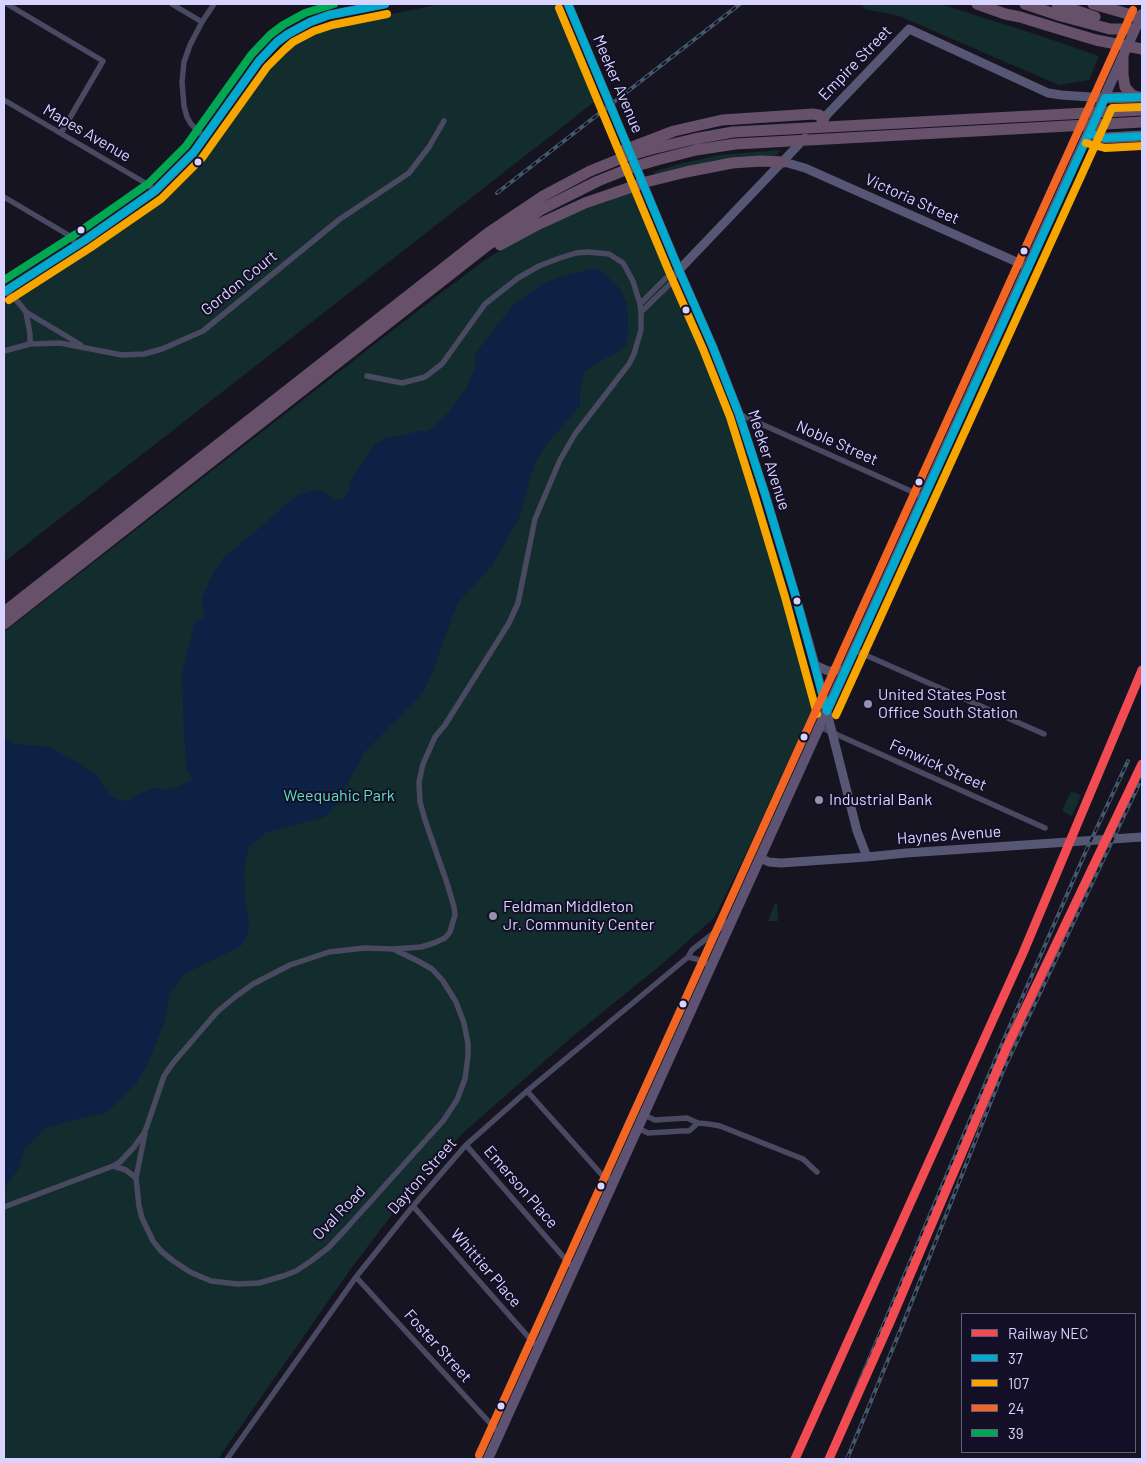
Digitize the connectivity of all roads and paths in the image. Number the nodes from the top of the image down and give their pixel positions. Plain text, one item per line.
1 (7, 4) edge
2 (172, 4) edge
3 (214, 4) edge
4 (385, 4) edge
5 (568, 4) edge
6 (977, 4) edge
7 (996, 4) edge
8 (1025, 4) edge
9 (1057, 4) edge
10 (1093, 4) edge
11 (1114, 7) edge
12 (1142, 15) edge
13 (1020, 17) junction
14 (202, 22) junction
15 (1104, 24) junction
16 (1138, 30) edge
17 (1142, 49) edge
18 (1123, 56) junction
19 (1140, 97) edge
20 (1105, 98) junction
21 (4, 100) edge
22 (1142, 110) edge
23 (824, 118) junction
24 (444, 121) dead end
25 (1142, 122) edge
26 (61, 133) junction
27 (1089, 133) junction
28 (1142, 136) edge
29 (204, 138) junction
30 (650, 144) junction
31 (784, 162) junction
32 (155, 191) junction
33 (4, 197) edge
34 (77, 245) junction
35 (1028, 267) junction
36 (679, 270) junction
37 (441, 282) junction
38 (4, 292) edge
39 (640, 304) junction
40 (26, 312) junction
41 (641, 312) junction
42 (30, 344) junction
43 (85, 347) junction
44 (4, 351) edge
45 (367, 376) dead end
46 (739, 414) junction
47 (924, 497) junction
48 (4, 612) edge
49 (4, 624) edge
50 (854, 650) junction
51 (815, 665) junction
52 (845, 670) junction
53 (827, 711) junction
54 (820, 727) junction
55 (832, 732) junction
56 (1044, 734) dead end
57 (1045, 828) dead end
58 (1142, 837) edge
59 (867, 857) junction
60 (760, 858) junction
61 (733, 918) junction
62 (394, 949) junction
63 (688, 957) junction
64 (712, 966) junction
65 (526, 1091) junction
66 (644, 1115) junction
67 (698, 1123) junction
68 (147, 1126) junction
69 (638, 1128) junction
70 (466, 1145) junction
71 (113, 1166) junction
72 (817, 1172) dead end
73 (136, 1178) junction
74 (614, 1180) junction
75 (413, 1206) junction
76 (4, 1207) edge
77 (574, 1269) junction
78 (356, 1277) junction
79 (539, 1348) junction
80 (499, 1433) junction
81 (227, 1459) edge
82 (488, 1459) edge

1 - 26 street
2 - 14 street
3 - 14 street
4 - 29 main road
5 - 36 main road, Meeker Avenue
6 - 13 highway
7 - 13 highway
8 - 15 highway
9 - 15 highway
10 - 11 highway
11 - 12 highway
12 - 18 main road
13 - 17 highway
14 - 29 street
15 - 16 highway
18 - 19 highway
18 - 20 main road
19 - 20 highway
20 - 23 main road, Empire Street
20 - 27 main road
21 - 26 street, Mapes Avenue
22 - 30 highway
23 - 30 highway
23 - 31 main road, Empire Street
24 - 43 street, Gordon Court
25 - 37 highway
26 - 32 street, Mapes Avenue
27 - 28 highway
27 - 35 main road
29 - 32 main road
30 - 48 highway
31 - 35 main road, Victoria Street
31 - 36 main road, Empire Street
31 - 37 highway
32 - 34 main road
33 - 34 street
34 - 38 main road
35 - 47 main road
36 - 39 street
36 - 41 street
36 - 46 main road, Meeker Avenue
37 - 49 highway
38 - 40 street
39 - 41 street
39 - 45 street
40 - 42 street
40 - 43 street
41 - 62 street
42 - 43 street, Gordon Court
42 - 44 street, Gordon Court
46 - 47 street, Noble Street
46 - 51 main road, Meeker Avenue
47 - 50 main road
50 - 52 main road
50 - 56 street
51 - 52 main road
51 - 53 main road, Meeker Avenue
52 - 53 main road
53 - 54 main road
53 - 55 main road, Meeker Avenue
54 - 55 street, Fenwick Street
54 - 60 main road
55 - 57 street, Fenwick Street
55 - 59 main road, Meeker Avenue
58 - 59 main road, Haynes Avenue
59 - 60 main road, Haynes Avenue
60 - 61 main road
61 - 63 street, Dayton Street
61 - 64 main road
62 - 68 street
62 - 73 street, Oval Road
63 - 64 street
63 - 65 street, Dayton Street
64 - 66 main road
65 - 70 street, Dayton Street
65 - 74 street
66 - 67 street
66 - 69 main road
67 - 69 street
67 - 72 street
68 - 71 street
68 - 73 street, Oval Road
69 - 74 main road
70 - 75 street, Dayton Street
70 - 77 street, Emerson Place
71 - 73 street
71 - 76 street
74 - 77 main road
75 - 78 street, Dayton Street
75 - 79 street, Whittier Place
77 - 79 main road
78 - 80 street, Foster Street
78 - 81 street, Dayton Street
79 - 80 main road
80 - 82 main road

